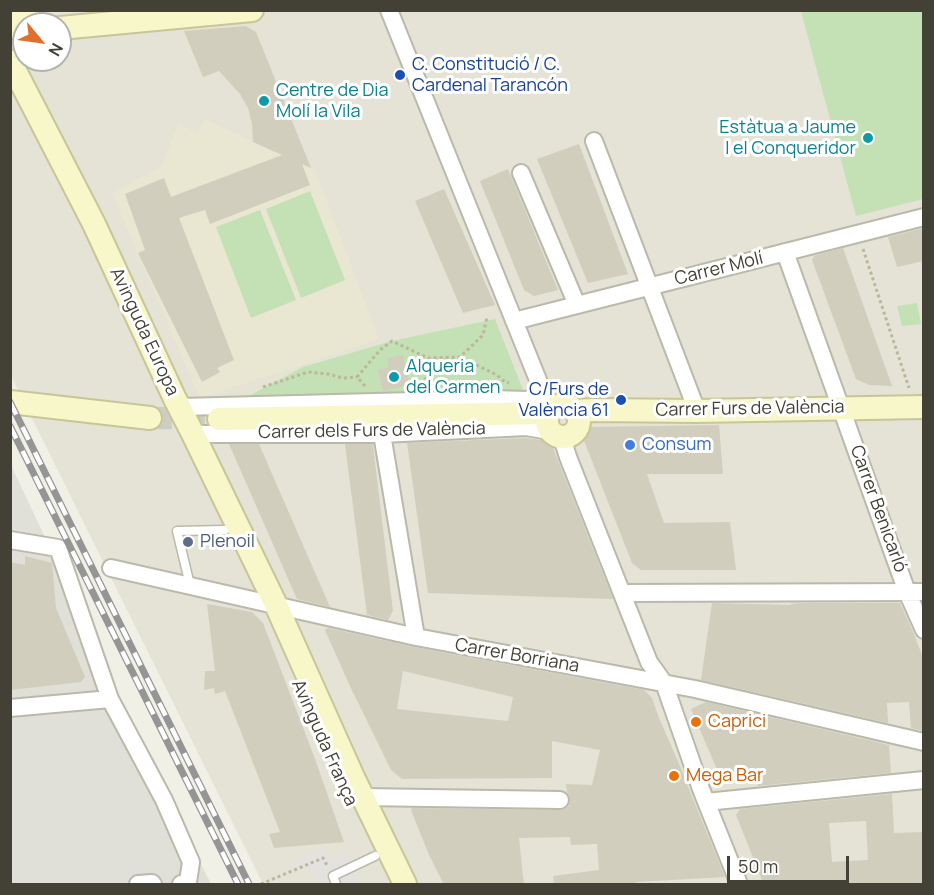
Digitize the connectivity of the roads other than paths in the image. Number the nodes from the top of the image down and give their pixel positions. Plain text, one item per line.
1 (29, 10) edge
2 (252, 10) edge
3 (389, 10) edge
4 (10, 12) edge
5 (72, 27) edge
6 (10, 61) edge
7 (10, 94) edge
8 (594, 141) dead end
9 (521, 173) dead end
10 (924, 217) edge
11 (785, 252) junction
12 (649, 287) junction
13 (577, 305) junction
14 (514, 321) junction
15 (491, 399) junction
16 (10, 402) edge
17 (180, 407) junction
18 (919, 407) edge
19 (842, 408) junction
20 (553, 411) junction
21 (697, 411) junction
22 (517, 413) junction
23 (150, 418) tunnel mouth
24 (219, 419) tunnel mouth
25 (193, 434) junction
26 (382, 434) junction
27 (225, 530) junction
28 (10, 540) edge
29 (111, 568) dead end
30 (190, 586) junction
31 (915, 592) edge
32 (622, 593) junction
33 (268, 603) junction
34 (924, 630) edge
35 (416, 637) junction
36 (664, 683) junction
37 (110, 699) junction
38 (10, 708) edge
39 (924, 742) edge
40 (924, 780) edge
41 (363, 797) junction
42 (561, 800) dead end
43 (706, 802) junction
44 (375, 856) junction
45 (334, 880) edge
46 (181, 885) edge
47 (390, 885) edge
48 (405, 885) edge
49 (740, 885) edge

1 - 4 main road
2 - 5 main road
3 - 14 street
6 - 17 main road, Avinguda Europa
7 - 27 main road, Avinguda Europa
8 - 12 street
9 - 13 street
10 - 11 street, Carrer Molí
11 - 12 street, Carrer Molí
11 - 19 street, Carrer Benicarló
12 - 13 street, Carrer Molí
12 - 21 street
13 - 14 street, Carrer Molí
14 - 20 street
15 - 17 street, Carrer dels Furs de València
15 - 20 street, Carrer dels Furs de València
15 - 22 street, Carrer dels Furs de València
16 - 23 main road
17 - 25 main road, Avinguda Europa
18 - 19 main road, Carrer Furs de València
19 - 21 main road, Carrer Furs de València
19 - 31 street, Carrer Benicarló
20 - 21 main road, Carrer Furs de València
20 - 22 main road, Carrer dels Furs de València
20 - 26 street, Carrer dels Furs de València
20 - 32 street
22 - 24 main road, Carrer dels Furs de València
25 - 26 street, Carrer dels Furs de València
25 - 33 main road, Avinguda Europa
26 - 35 street
27 - 30 lane
27 - 33 main road, Avinguda Europa
28 - 37 street
29 - 30 street, Carrer Borriana
30 - 33 street, Carrer Borriana
31 - 32 street
31 - 34 street, Carrer Benicarló
32 - 36 street
33 - 35 street, Carrer Borriana
33 - 41 main road, Avinguda França
33 - 44 main road, Avinguda França
35 - 36 street, Carrer Borriana
36 - 39 street, Carrer Borriana
36 - 43 street
37 - 38 street
37 - 46 street
40 - 43 street
41 - 42 street
41 - 48 main road, Avinguda França
43 - 49 street
44 - 45 lane
44 - 47 main road, Avinguda França

